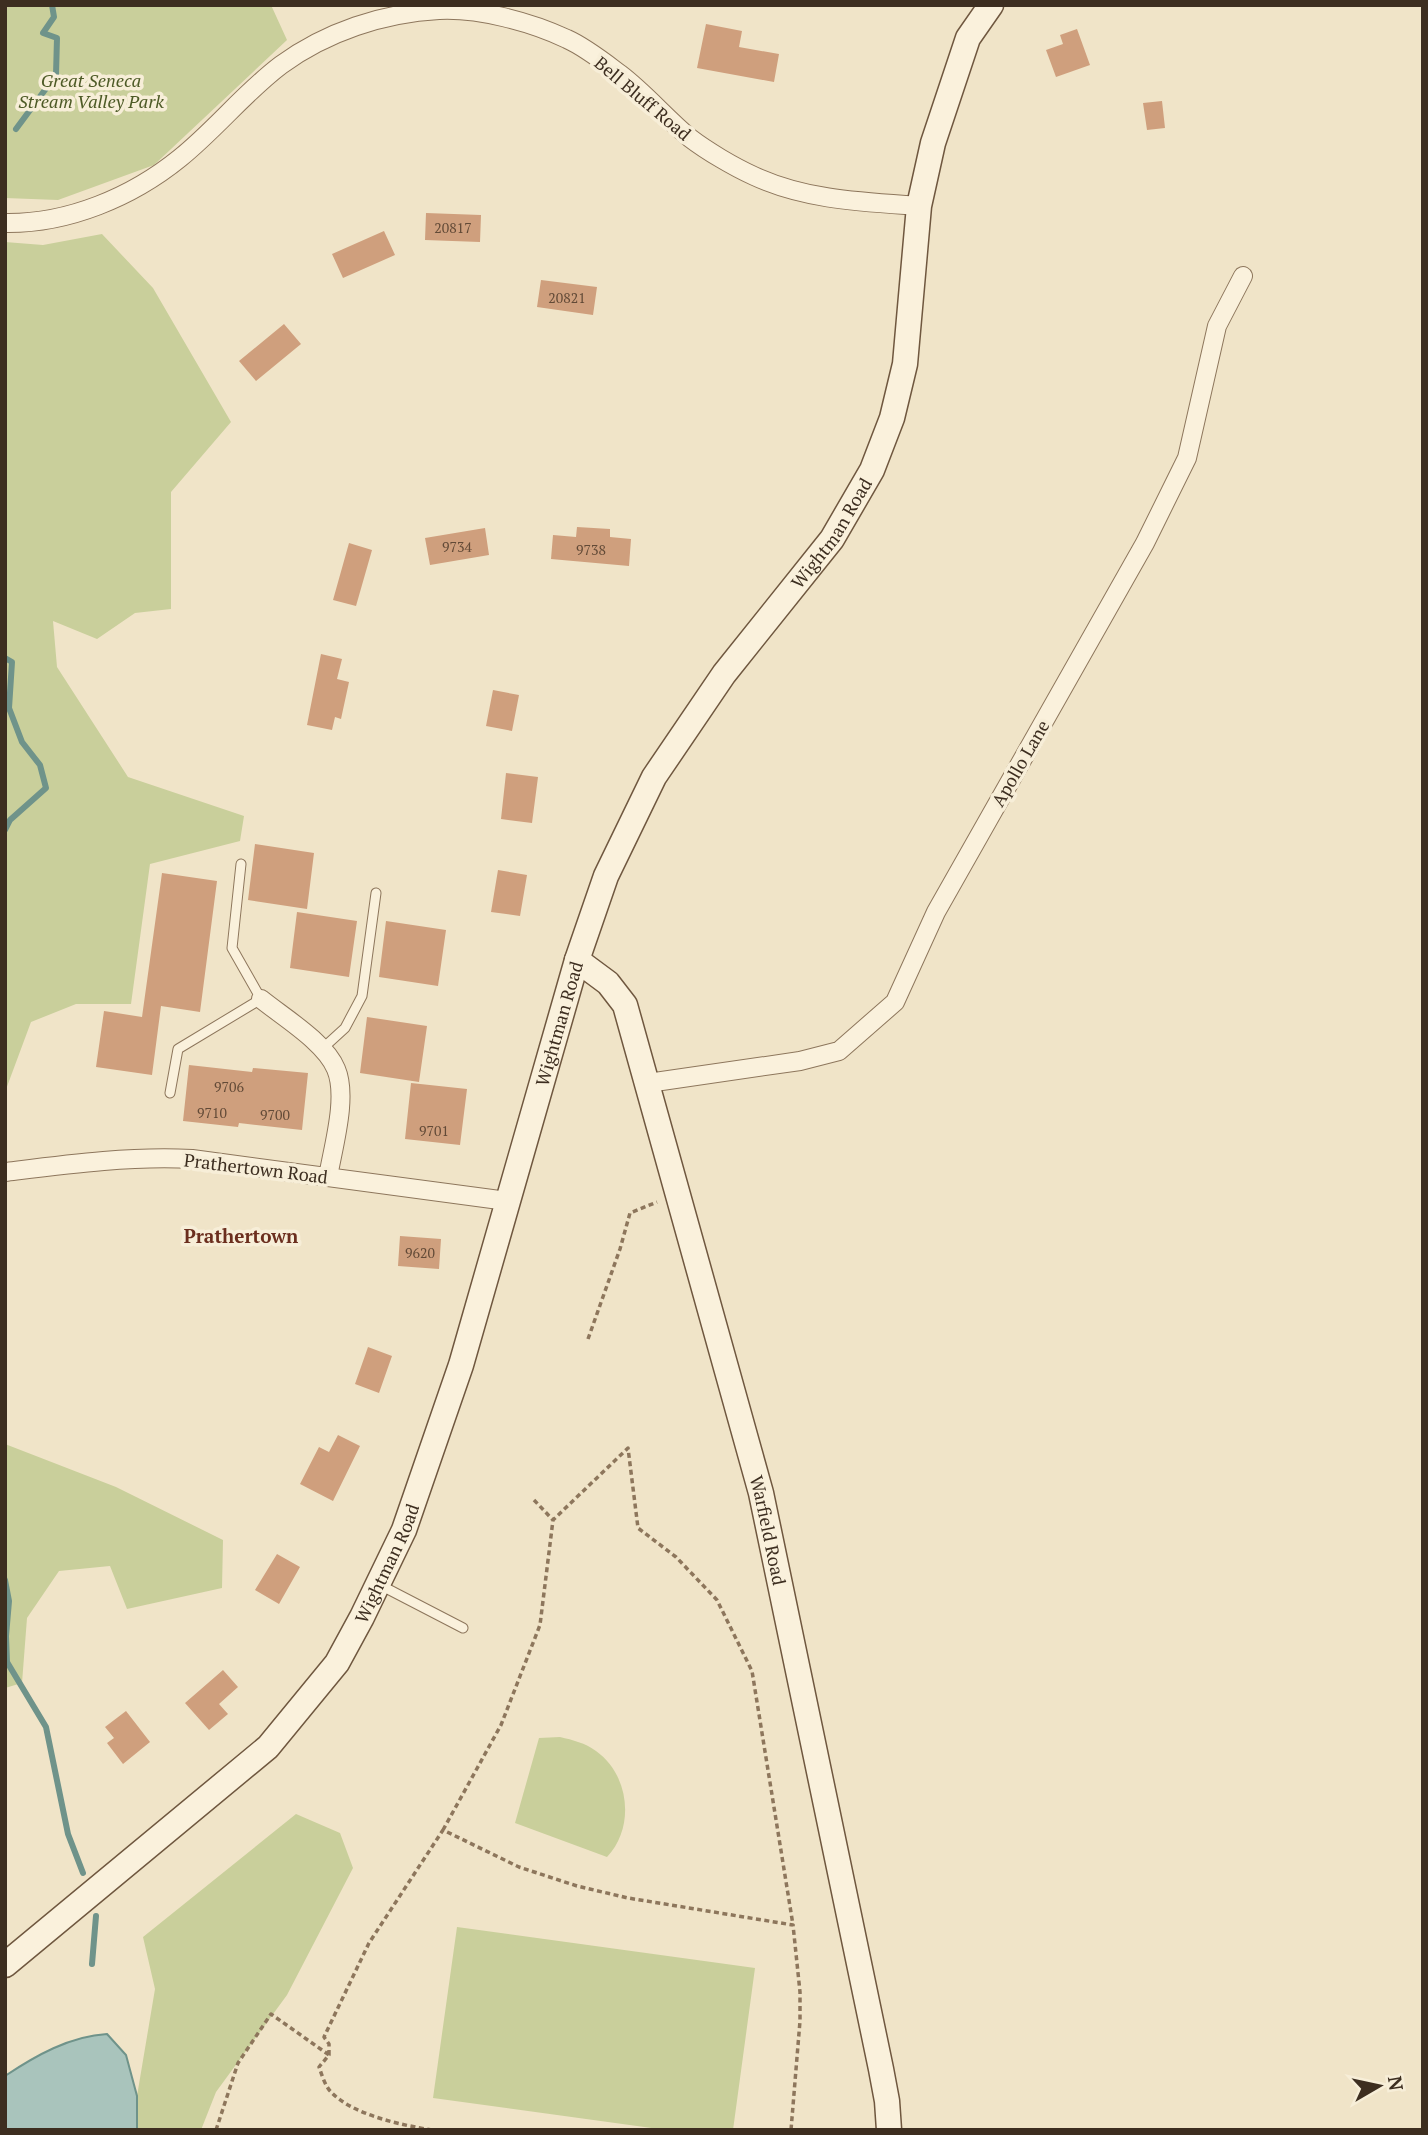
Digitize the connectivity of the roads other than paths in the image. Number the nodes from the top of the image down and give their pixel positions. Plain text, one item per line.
1 (991, 5) edge
2 (919, 206) junction
3 (5, 223) edge
4 (1242, 276) dead end
5 (242, 864) dead end
6 (376, 893) dead end
7 (577, 960) junction
8 (261, 999) junction
9 (322, 1049) junction
10 (648, 1083) junction
11 (170, 1093) dead end
12 (5, 1172) edge
13 (328, 1177) junction
14 (507, 1201) junction
15 (378, 1584) junction
16 (463, 1628) dead end
17 (5, 1965) edge
18 (889, 2130) edge

1 - 2 main road, Wightman Road
2 - 3 street, Bell Bluff Road
2 - 7 main road, Wightman Road
4 - 10 street, Apollo Lane
5 - 8 lane
6 - 9 lane
7 - 10 main road, Warfield Road
7 - 14 main road, Wightman Road
8 - 9 street
8 - 11 lane
9 - 13 street
10 - 18 main road, Warfield Road
12 - 13 street, Prathertown Road
13 - 14 street, Prathertown Road
14 - 15 main road, Wightman Road
15 - 16 lane
15 - 17 main road, Wightman Road

